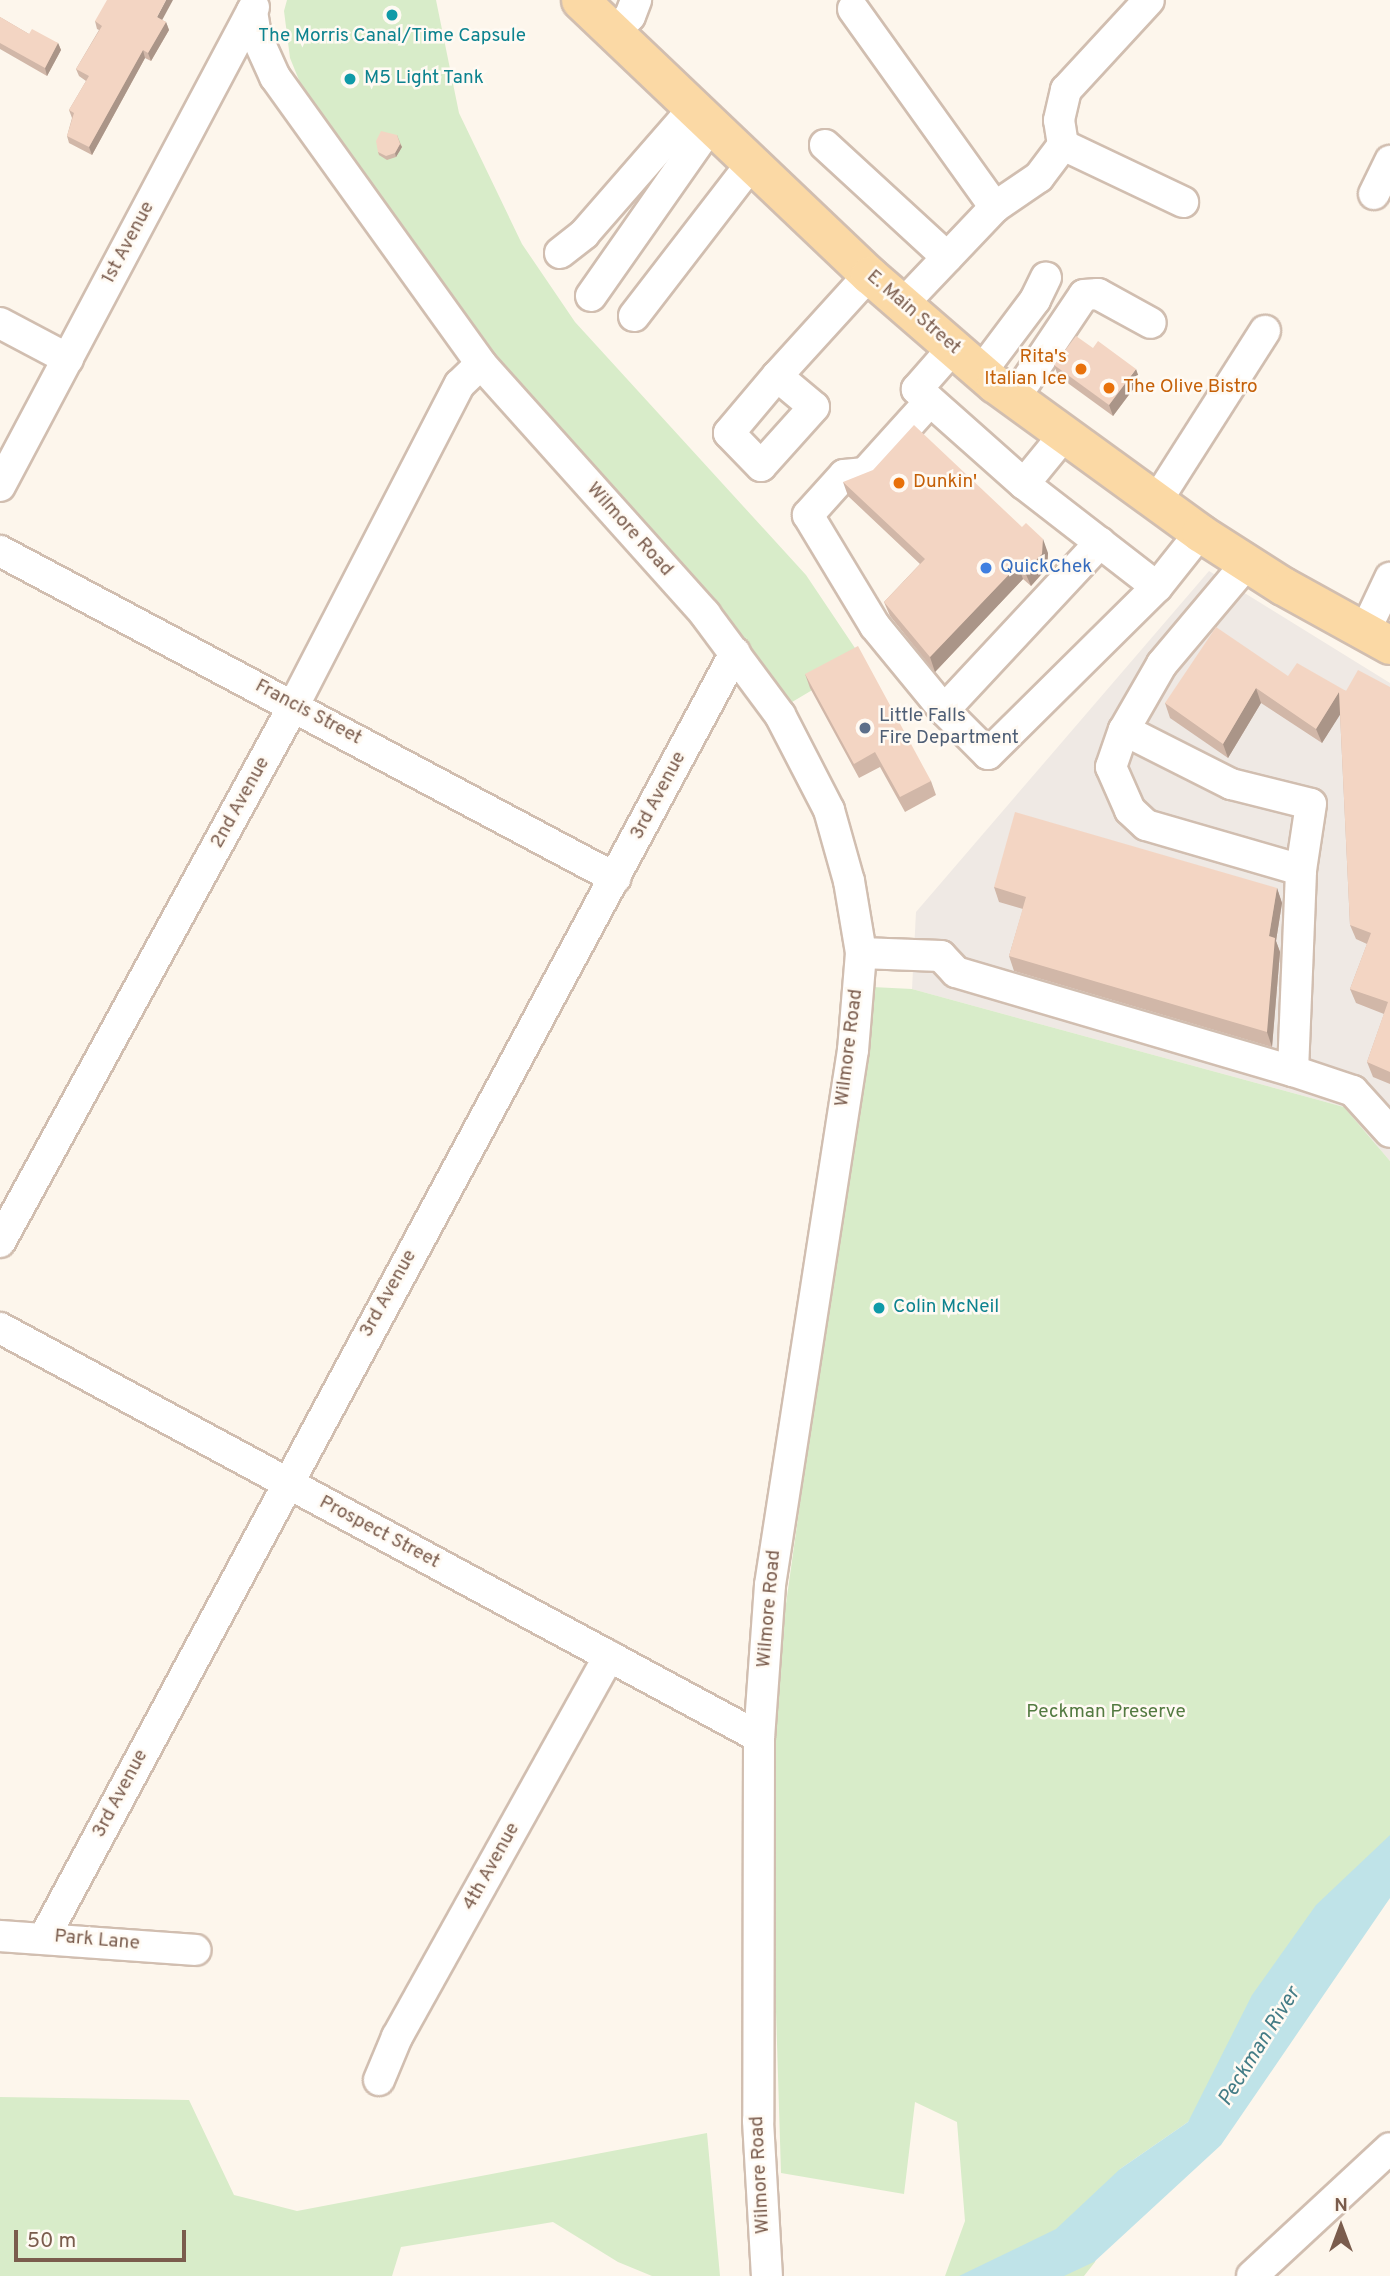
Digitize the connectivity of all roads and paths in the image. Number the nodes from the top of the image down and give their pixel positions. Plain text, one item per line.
1 (580, 0) edge
2 (636, 0) edge
3 (1149, 0) edge
4 (254, 5) edge
5 (853, 9) dead end
6 (614, 33) junction
7 (702, 117) junction
8 (825, 145) dead end
9 (1063, 145) junction
10 (1390, 161) edge
11 (751, 164) junction
12 (1374, 194) dead end
13 (1183, 202) dead end
14 (995, 207) junction
15 (560, 253) dead end
16 (947, 257) junction
17 (869, 275) junction
18 (1046, 277) dead end
19 (591, 296) dead end
20 (902, 305) junction
21 (634, 316) dead end
22 (0, 323) edge
23 (1151, 323) dead end
24 (1265, 331) dead end
25 (953, 348) junction
26 (68, 359) junction
27 (481, 365) junction
28 (981, 372) junction
29 (777, 376) dead end
30 (1014, 399) junction
31 (930, 401) junction
32 (1064, 435) junction
33 (1024, 484) junction
34 (0, 486) edge
35 (1156, 502) junction
36 (1200, 533) junction
37 (1100, 542) junction
38 (0, 551) edge
39 (1247, 563) junction
40 (1390, 578) edge
41 (1157, 587) junction
42 (1377, 638) edge
43 (735, 653) junction
44 (295, 705) junction
45 (944, 710) junction
46 (1125, 730) junction
47 (1301, 870) junction
48 (615, 878) junction
49 (861, 953) junction
50 (1293, 1071) junction
51 (1390, 1132) edge
52 (0, 1242) edge
53 (0, 1328) edge
54 (286, 1482) junction
55 (609, 1656) junction
56 (759, 1737) junction
57 (0, 1936) edge
58 (45, 1936) junction
59 (195, 1950) dead end
60 (379, 2080) dead end
61 (1390, 2148) edge
62 (767, 2276) edge
63 (1252, 2276) edge

1 - 6 main road, E. Main Street
2 - 6 street
3 - 9 street
4 - 26 street, 1st Avenue
4 - 27 street, Wilmore Road
5 - 14 street
6 - 7 main road, E. Main Street
7 - 11 main road, E. Main Street
7 - 15 street
7 - 19 street
8 - 16 street
9 - 13 street
9 - 14 street
10 - 12 street
11 - 17 main road, E. Main Street
11 - 21 street
14 - 16 street
16 - 20 street
17 - 20 main road, E. Main Street
17 - 29 street
18 - 28 street
20 - 25 main road, E. Main Street
22 - 26 street
23 - 30 street
24 - 35 street
25 - 28 main road, E. Main Street
25 - 31 street
26 - 34 street, 1st Avenue
27 - 43 street, Wilmore Road
27 - 44 street, 2nd Avenue
28 - 30 main road, E. Main Street
30 - 32 main road, E. Main Street
31 - 33 street
31 - 45 street
32 - 33 street
32 - 35 main road, E. Main Street
33 - 37 street
35 - 36 main road, E. Main Street
36 - 39 main road, E. Main Street
36 - 41 street
37 - 41 street
37 - 45 street
38 - 44 street, Francis Street
39 - 42 main road, E. Main Street
39 - 46 street
40 - 42 street
41 - 45 street
43 - 48 street, 3rd Avenue
43 - 49 street, Wilmore Road
44 - 48 street, Francis Street
44 - 52 street, 2nd Avenue
46 - 47 street
46 - 47 street
47 - 50 street
48 - 54 street, 3rd Avenue
49 - 50 street
49 - 56 street, Wilmore Road
50 - 51 street
53 - 54 street, Prospect Street
54 - 55 street, Prospect Street
54 - 58 street, 3rd Avenue
55 - 56 street, Prospect Street
55 - 60 street, 4th Avenue
56 - 62 street, Wilmore Road
57 - 58 street, Park Lane
58 - 59 street, Park Lane
61 - 63 street

